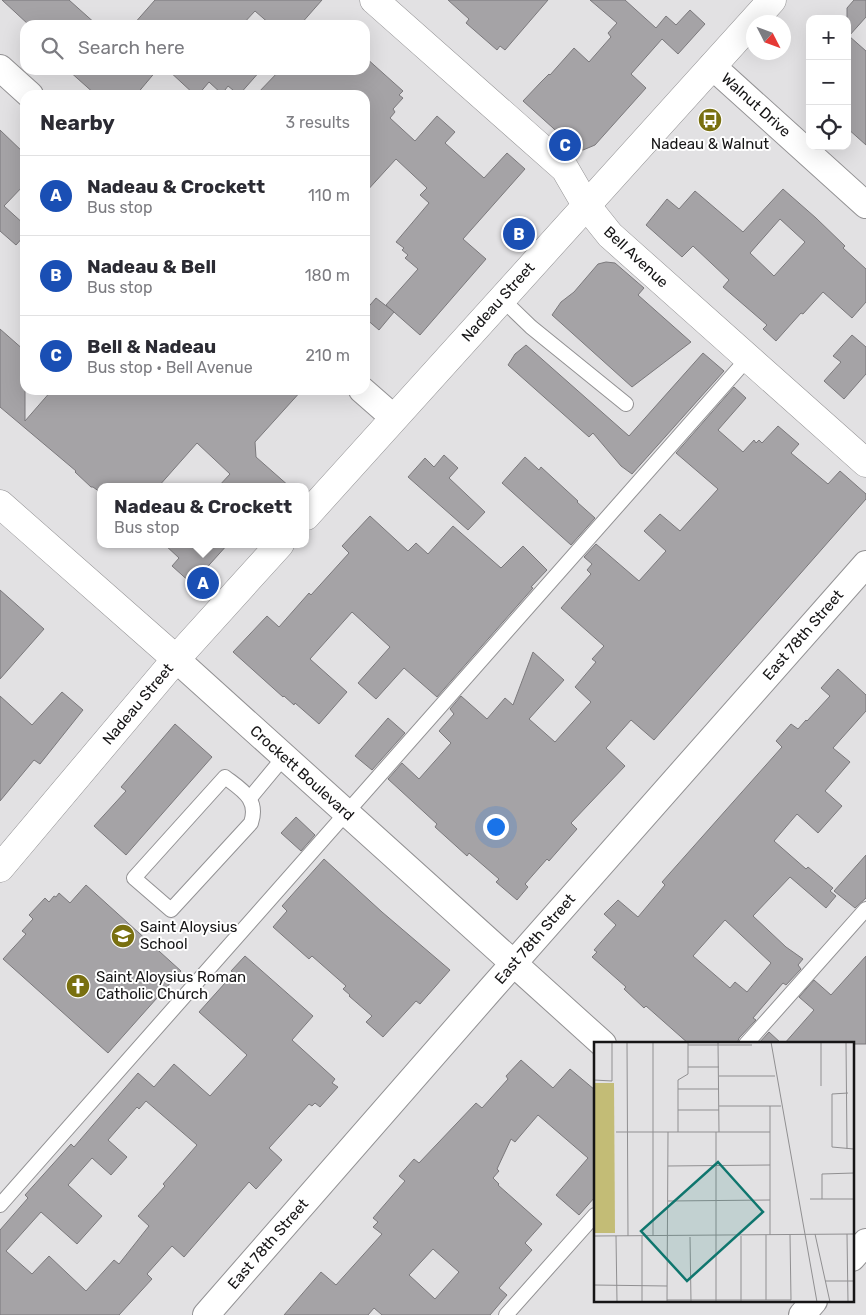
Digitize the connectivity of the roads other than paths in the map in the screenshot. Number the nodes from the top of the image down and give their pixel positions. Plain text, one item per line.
1 (374, 0) edge
2 (772, 0) edge
3 (712, 66) junction
4 (0, 68) edge
5 (24, 90) edge
6 (586, 205) junction
7 (866, 205) edge
8 (502, 299) junction
9 (748, 358) junction
10 (368, 395) edge
11 (626, 404) dead end
12 (394, 418) junction
13 (866, 463) edge
14 (0, 504) edge
15 (309, 513) edge
16 (276, 548) edge
17 (866, 564) edge
18 (176, 659) junction
19 (284, 758) junction
20 (250, 798) junction
21 (347, 814) junction
22 (0, 868) edge
23 (866, 908) edge
24 (513, 964) junction
25 (601, 1042) edge
26 (748, 1042) edge
27 (0, 1206) edge
28 (594, 1216) edge
29 (866, 1242) edge
30 (854, 1256) edge
31 (854, 1266) edge
32 (866, 1276) edge
33 (813, 1302) edge
34 (206, 1315) edge
35 (506, 1315) edge
36 (802, 1315) edge

1 - 6 main road, Bell Avenue
2 - 3 main road, Nadeau Street
3 - 6 main road, Nadeau Street
3 - 7 street, Walnut Drive
4 - 5 street
6 - 8 main road, Nadeau Street
6 - 9 main road, Bell Avenue
8 - 11 lane
8 - 12 main road, Nadeau Street
9 - 13 main road, Bell Avenue
9 - 21 lane
10 - 12 street
12 - 15 main road, Nadeau Street
14 - 18 main road, Crockett Boulevard
16 - 18 main road, Nadeau Street
17 - 24 street, East 78th Street
18 - 19 street, Crockett Boulevard
18 - 22 main road, Nadeau Street
19 - 20 lane
19 - 21 street, Crockett Boulevard
20 - 20 lane
21 - 24 street, Crockett Boulevard
21 - 27 lane
23 - 26 lane
24 - 25 street, Crockett Boulevard
24 - 34 street, East 78th Street
28 - 35 lane
29 - 30 street
31 - 32 street
33 - 36 street

